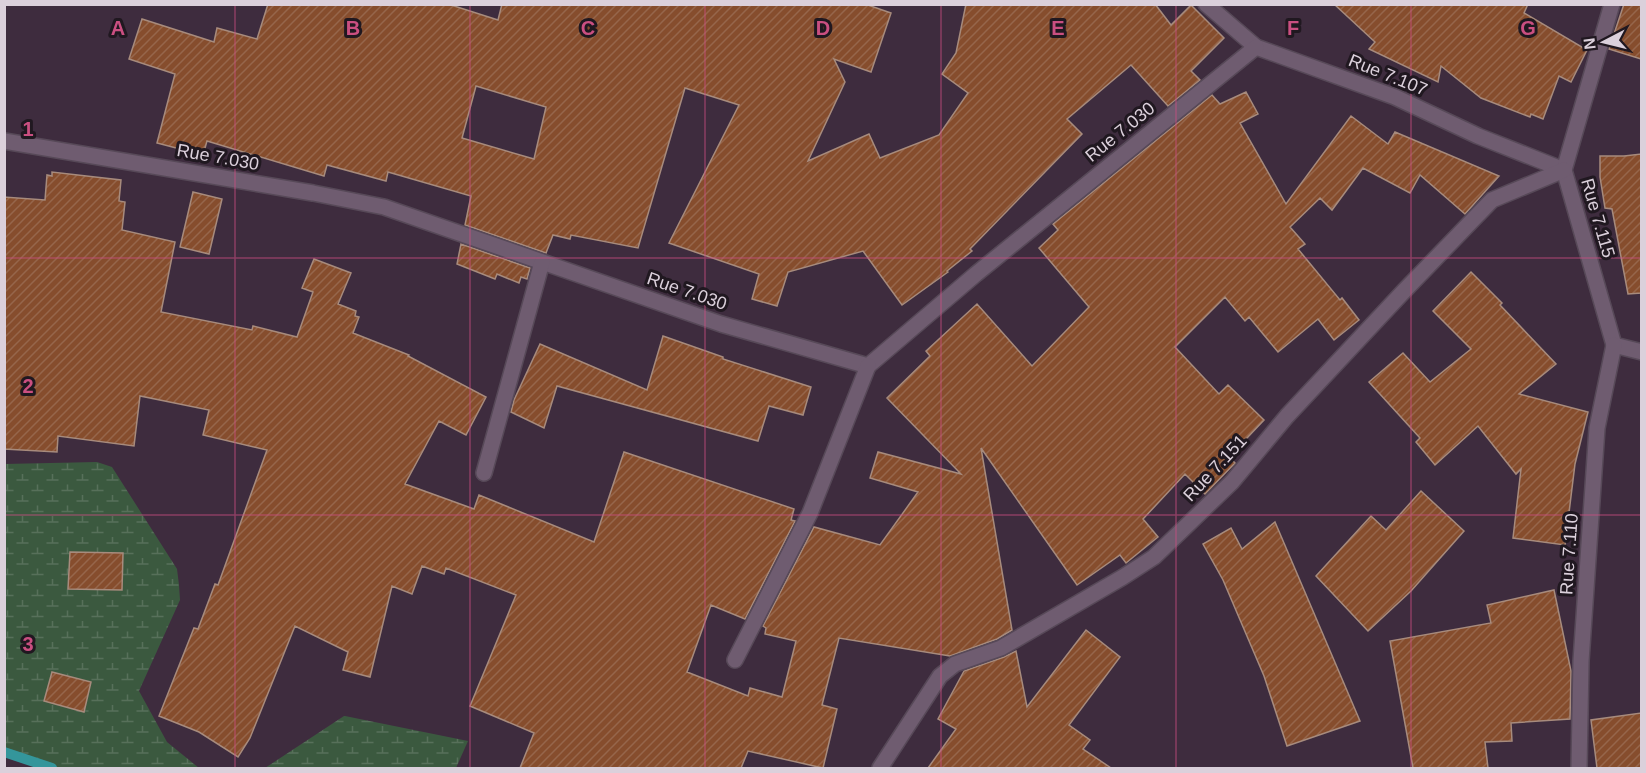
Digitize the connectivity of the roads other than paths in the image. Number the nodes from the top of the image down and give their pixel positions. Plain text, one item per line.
1 (1206, 4) edge
2 (1612, 4) edge
3 (1256, 47) junction
4 (4, 141) edge
5 (1564, 170) junction
6 (542, 262) junction
7 (1614, 345) junction
8 (1641, 352) edge
9 (868, 366) junction
10 (484, 472) dead end
11 (735, 660) dead end
12 (880, 768) edge
13 (1579, 768) edge

1 - 3 street, Rue 7.107
2 - 5 street, Rue 7.115
3 - 5 street, Rue 7.107
3 - 9 street, Rue 7.030
4 - 6 street, Rue 7.030
5 - 7 street, Rue 7.115
5 - 12 street, Rue 7.151
6 - 9 street, Rue 7.030
6 - 10 street
7 - 8 street
7 - 13 street, Rue 7.110
9 - 11 street

